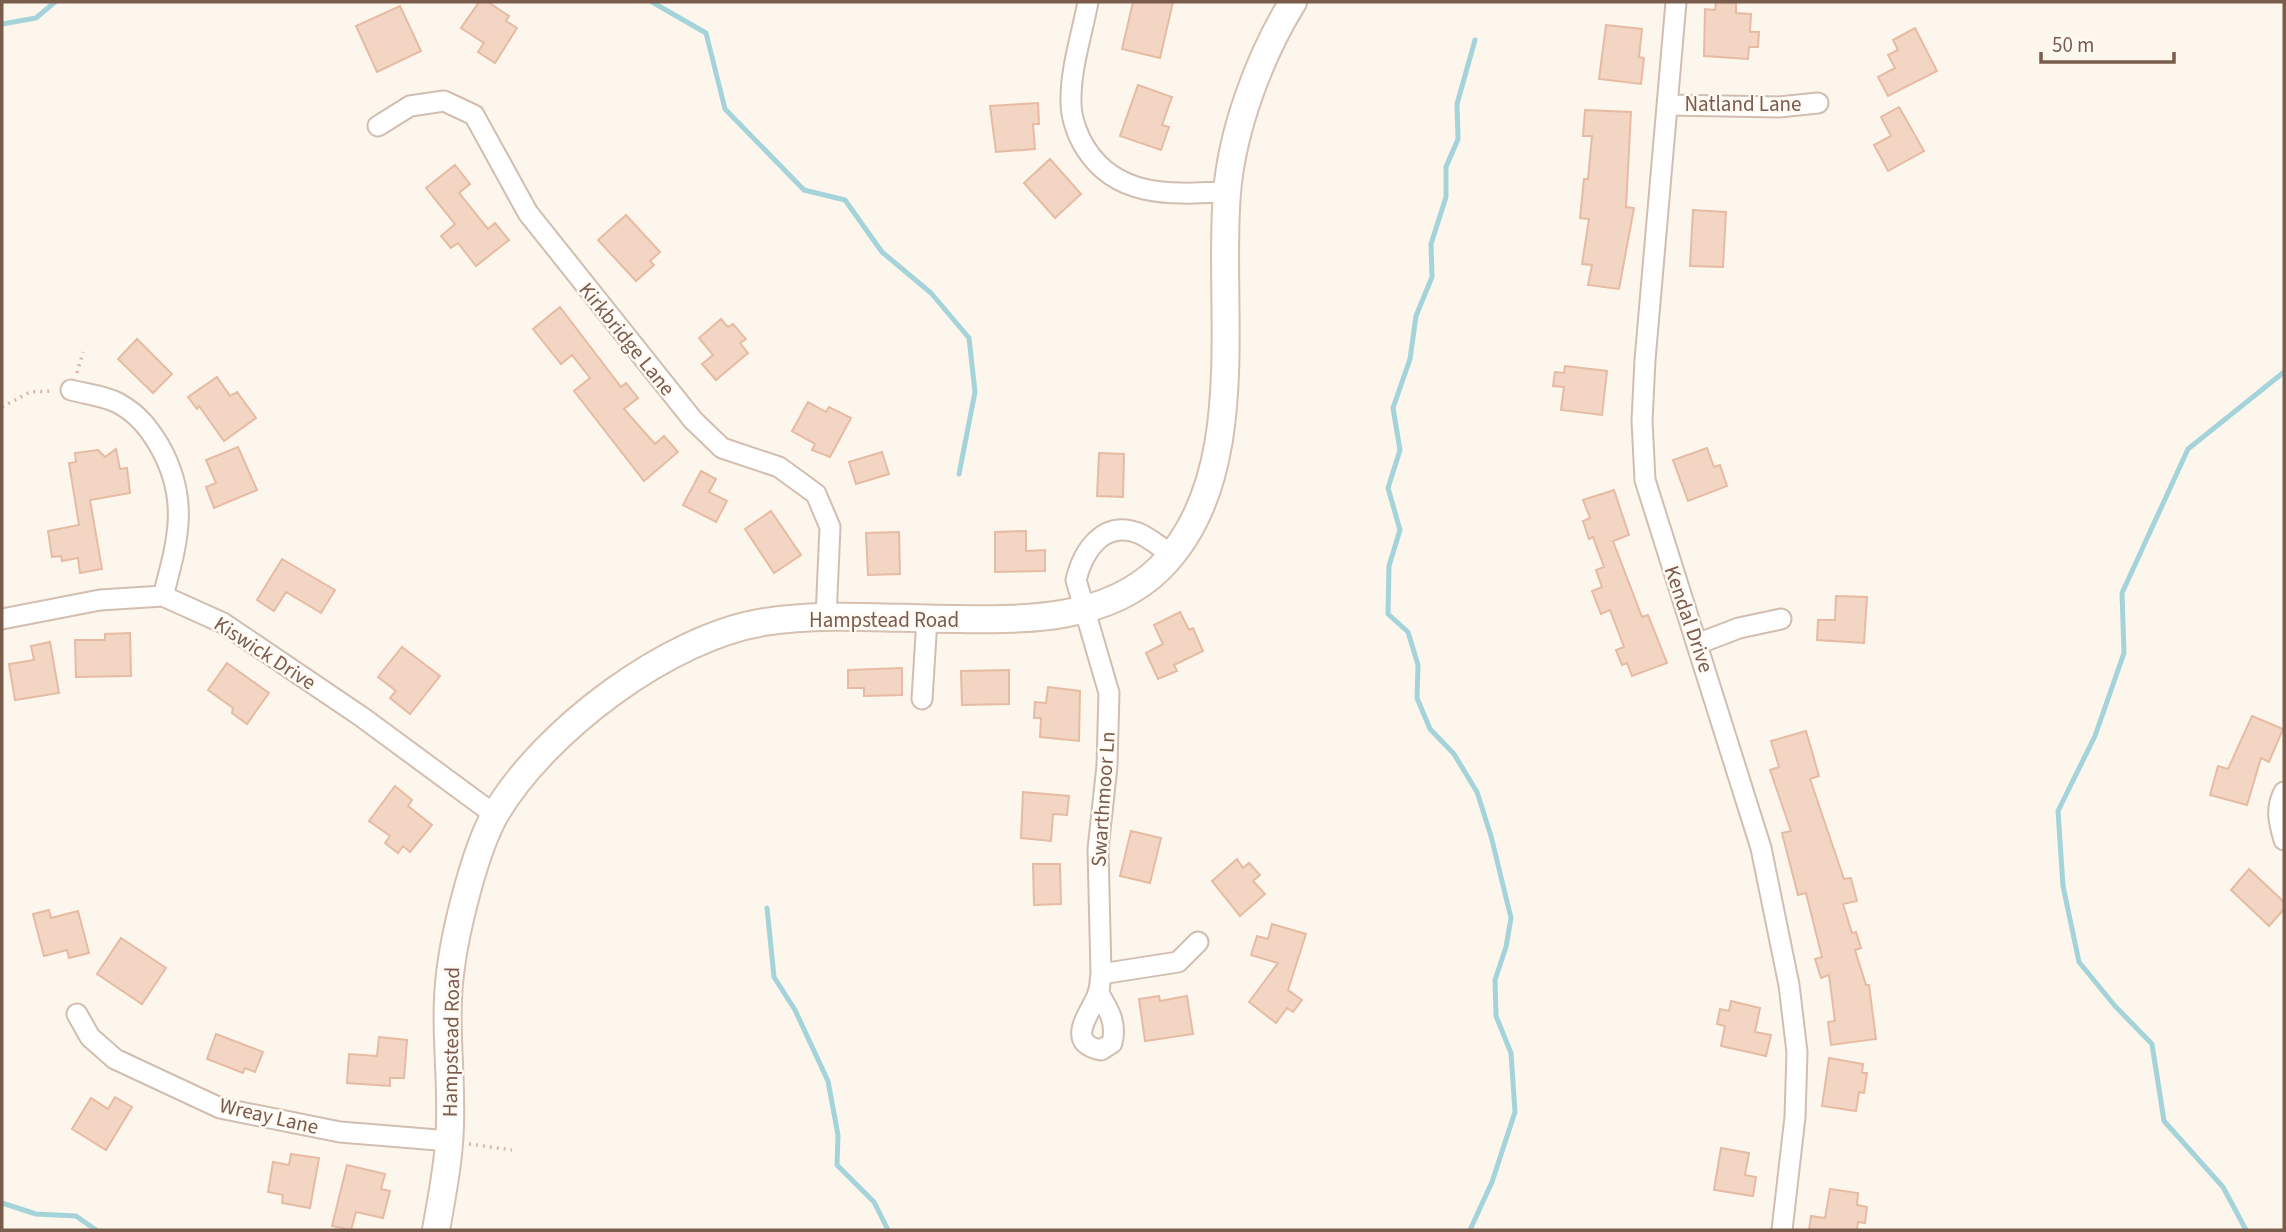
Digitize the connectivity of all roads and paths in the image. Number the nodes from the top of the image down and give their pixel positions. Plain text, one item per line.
1 (1088, 2) edge
2 (1293, 2) edge
3 (1676, 2) edge
4 (1818, 103) dead end
5 (1668, 105) junction
6 (378, 126) dead end
7 (1227, 192) junction
8 (71, 390) joint
9 (2, 407) edge
10 (1171, 554) junction
11 (163, 597) junction
12 (1083, 610) junction
13 (826, 618) junction
14 (927, 619) junction
15 (1781, 619) dead end
16 (2, 620) edge
17 (1697, 644) junction
18 (922, 699) dead end
19 (2284, 792) edge
20 (495, 815) junction
21 (2284, 840) edge
22 (1198, 942) dead end
23 (77, 1014) dead end
24 (450, 1141) junction
25 (512, 1150) dead end
26 (436, 1230) edge
27 (1782, 1230) edge

1 - 7 street
2 - 7 street, Hampstead Road
3 - 5 street, Kendal Drive
4 - 5 street, Natland Lane
5 - 17 street, Kendal Drive
6 - 13 street, Kirkbridge Lane
7 - 10 street, Hampstead Road
8 - 9 path
8 - 11 street
10 - 12 street, Hampstead Road
10 - 12 street, Swarthmoor Ln
11 - 16 street, Kiswick Drive
11 - 20 street, Kiswick Drive
12 - 14 street, Hampstead Road
12 - 22 street, Swarthmoor Ln
13 - 14 street, Hampstead Road
13 - 20 street, Hampstead Road
14 - 18 street
15 - 17 street
17 - 27 street, Kendal Drive
19 - 21 street
20 - 24 street, Hampstead Road
23 - 24 street, Wreay Lane
24 - 25 path
24 - 26 street, Hampstead Road

